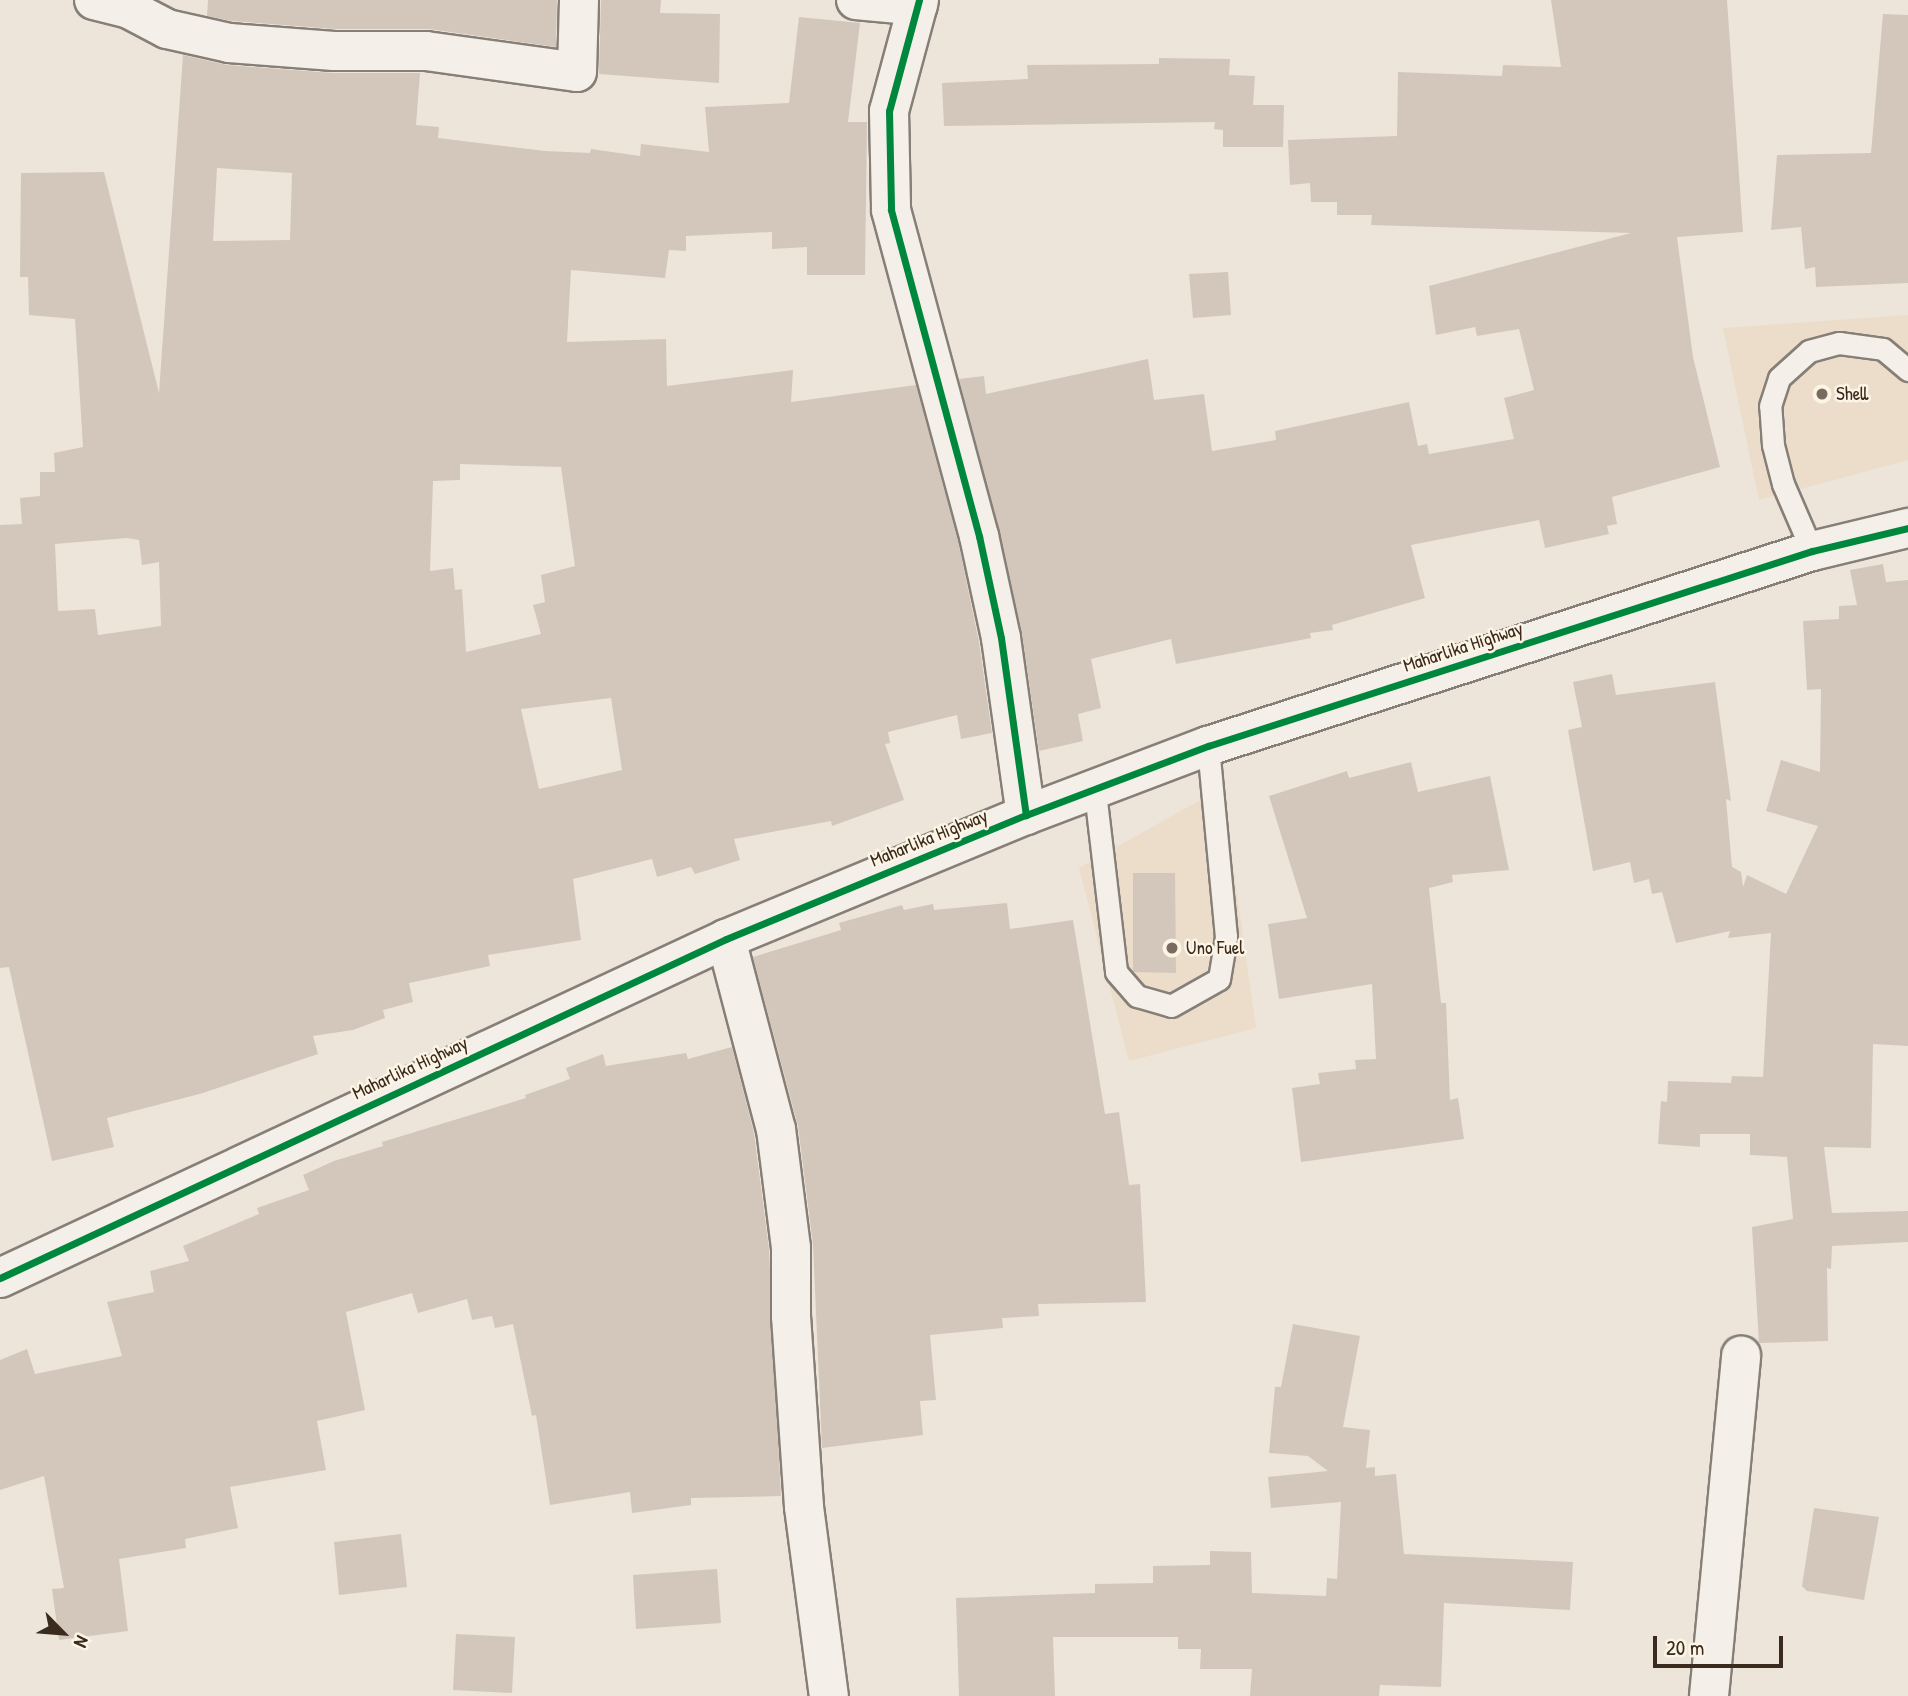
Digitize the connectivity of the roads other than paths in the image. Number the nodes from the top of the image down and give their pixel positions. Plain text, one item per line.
1 (94, 0) edge
2 (579, 0) edge
3 (856, 0) edge
4 (918, 3) edge
5 (1908, 370) edge
6 (1908, 528) edge
7 (1812, 551) junction
8 (1208, 746) junction
9 (1095, 792) junction
10 (1026, 815) junction
11 (726, 939) junction
12 (0, 1278) edge
13 (1741, 1355) dead end
14 (829, 1696) edge
15 (1709, 1696) edge

1 - 2 main road
3 - 4 main road
4 - 10 main road
5 - 7 lane
6 - 7 main road, Maharlika Highway
7 - 8 main road, Maharlika Highway
8 - 9 main road, Maharlika Highway
8 - 9 lane
9 - 10 main road, Maharlika Highway
10 - 11 main road, Maharlika Highway
11 - 12 main road, Maharlika Highway
11 - 14 main road
13 - 15 main road

